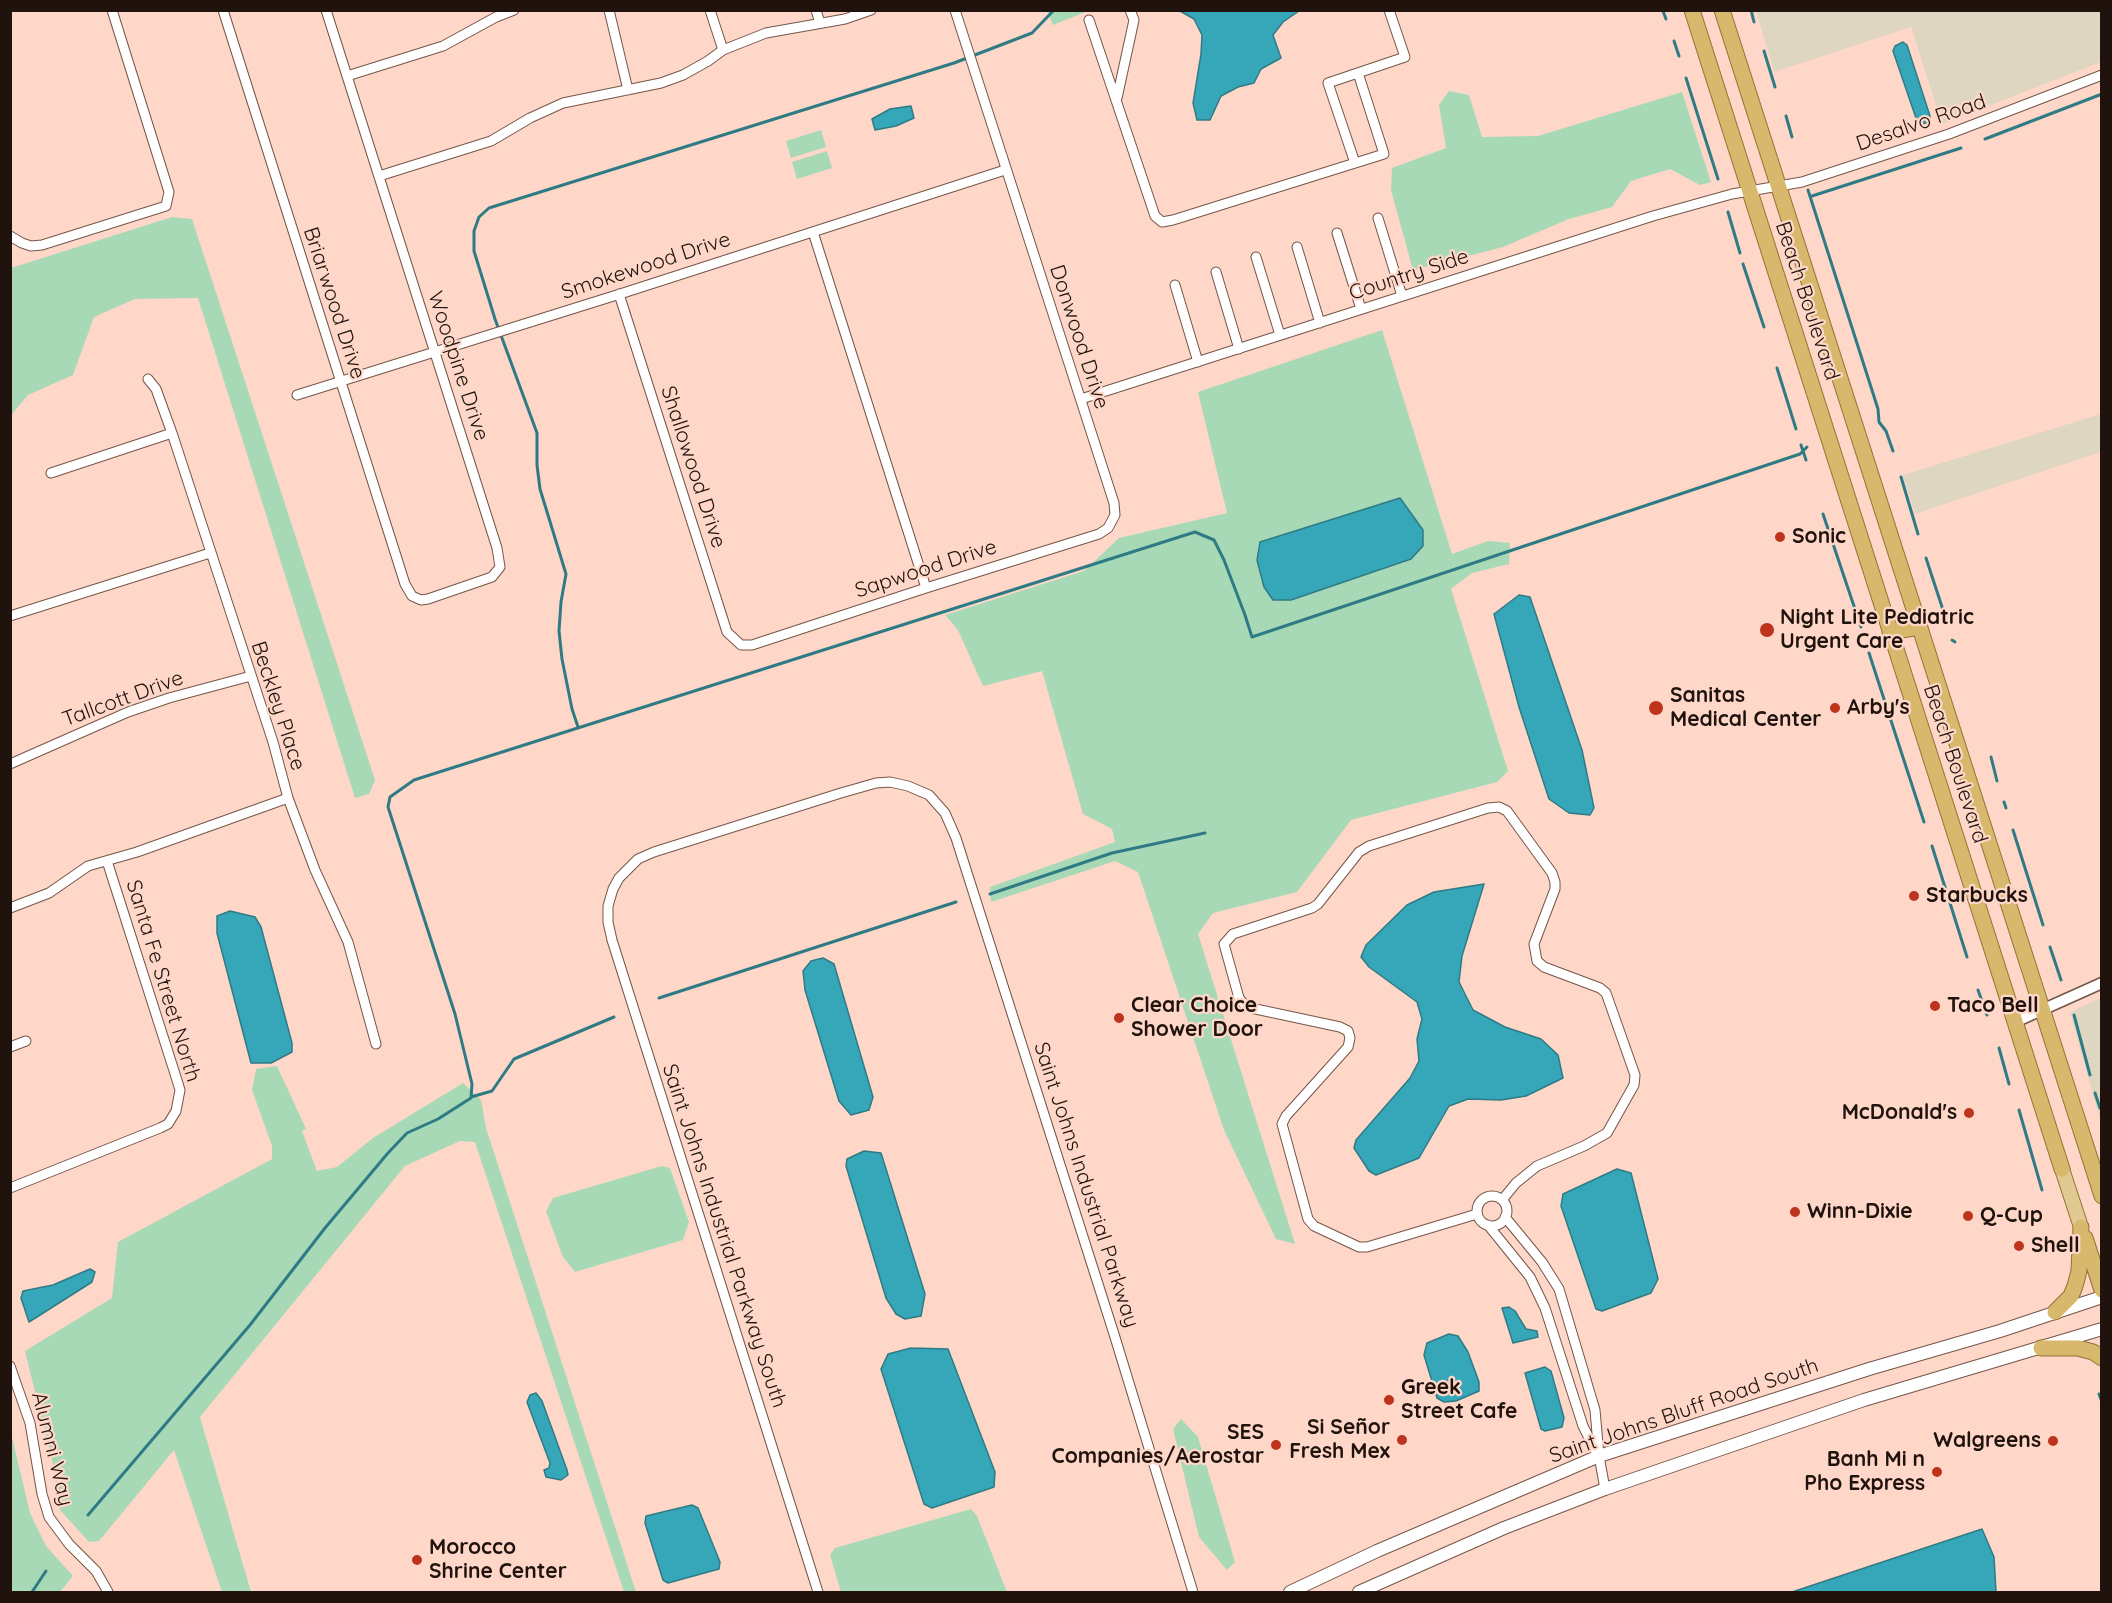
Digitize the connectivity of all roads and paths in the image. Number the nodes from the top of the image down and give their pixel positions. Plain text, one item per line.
1 (112, 10) edge
2 (223, 10) edge
3 (326, 10) edge
4 (514, 10) edge
5 (609, 10) edge
6 (710, 10) edge
7 (816, 10) edge
8 (871, 10) edge
9 (955, 10) edge
10 (1130, 10) edge
11 (1389, 10) edge
12 (1692, 10) edge
13 (1722, 10) edge
14 (1089, 20) dead end
15 (820, 23) junction
16 (723, 50) junction
17 (1358, 73) junction
18 (2102, 75) edge
19 (347, 76) junction
20 (628, 90) junction
21 (1116, 100) junction
22 (1355, 163) junction
23 (1005, 170) junction
24 (379, 176) junction
25 (1779, 187) junction
26 (1750, 192) junction
27 (1378, 218) dead end
28 (813, 232) junction
29 (1337, 233) dead end
30 (10, 236) edge
31 (1298, 247) dead end
32 (1256, 257) dead end
33 (1216, 272) dead end
34 (1175, 285) dead end
35 (619, 294) junction
36 (1402, 296) junction
37 (1361, 309) junction
38 (1320, 323) junction
39 (1280, 336) junction
40 (1239, 349) junction
41 (434, 351) junction
42 (1198, 362) junction
43 (148, 379) dead end
44 (340, 381) junction
45 (297, 395) dead end
46 (1081, 399) junction
47 (172, 433) junction
48 (51, 472) dead end
49 (1115, 515) joint
50 (210, 553) junction
51 (926, 588) junction
52 (421, 600) joint
53 (10, 616) edge
54 (1919, 627) junction
55 (1890, 632) junction
56 (741, 645) joint
57 (251, 675) junction
58 (10, 764) edge
59 (929, 795) joint
60 (288, 798) junction
61 (107, 861) junction
62 (10, 908) edge
63 (2102, 983) edge
64 (2041, 1010) junction
65 (2015, 1022) junction
66 (27, 1041) dead end
67 (376, 1044) dead end
68 (10, 1047) edge
69 (2062, 1169) joint
70 (10, 1188) edge
71 (2102, 1196) edge
72 (1502, 1200) junction
73 (1477, 1214) junction
74 (1505, 1217) junction
75 (1488, 1225) junction
76 (2081, 1227) junction
77 (2102, 1290) edge
78 (2102, 1297) edge
79 (2055, 1312) junction
80 (2102, 1329) edge
81 (2041, 1348) junction
82 (2102, 1358) edge
83 (10, 1366) edge
84 (1599, 1456) junction
85 (1605, 1489) junction
86 (108, 1593) edge
87 (818, 1593) edge
88 (1193, 1593) edge
89 (1290, 1593) edge
90 (1359, 1593) edge

1 - 30 street
2 - 44 street, Briarwood Drive
3 - 19 street, Woodpine Drive
4 - 19 street
5 - 20 street
6 - 16 street
7 - 15 street
8 - 15 street
9 - 23 street, Donwood Drive
10 - 21 street
11 - 17 street
12 - 26 highway, Beach Boulevard
13 - 25 highway
14 - 21 street
15 - 16 street
16 - 20 street
17 - 22 street
17 - 22 street
18 - 25 street, Desalvo Road
19 - 24 street, Woodpine Drive
20 - 24 street
21 - 22 street
23 - 28 street, Smokewood Drive
23 - 46 street, Donwood Drive
24 - 41 street, Woodpine Drive
25 - 26 street, Desalvo Road
25 - 54 highway
26 - 36 street, Country Side
26 - 55 highway, Beach Boulevard
27 - 36 street
28 - 35 street, Smokewood Drive
28 - 51 street
29 - 37 street
31 - 38 street
32 - 39 street
33 - 40 street
34 - 42 street
35 - 41 street, Smokewood Drive
35 - 56 street, Shallowood Drive
36 - 37 street, Country Side
37 - 38 street, Country Side
38 - 39 street, Country Side
39 - 40 street, Country Side
40 - 42 street, Country Side
41 - 44 street, Smokewood Drive
41 - 52 street, Woodpine Drive
42 - 46 street, Country Side
43 - 47 street, Beckley Place
44 - 45 street, Smokewood Drive
44 - 52 street, Briarwood Drive
46 - 49 street, Donwood Drive
47 - 48 street
47 - 50 street, Beckley Place
49 - 51 street, Sapwood Drive
50 - 53 street
50 - 57 street, Beckley Place
51 - 56 street, Sapwood Drive
54 - 55 highway
54 - 64 highway
55 - 65 highway, Beach Boulevard
57 - 58 street, Tallcott Drive
57 - 60 street, Beckley Place
59 - 87 street, Saint Johns Industrial Parkway South
59 - 88 street, Saint Johns Industrial Parkway
60 - 61 street
60 - 67 street, Beckley Place
61 - 62 street
61 - 70 street, Santa Fe Street North
63 - 64 street
64 - 65 street
64 - 71 highway
65 - 69 highway, Beach Boulevard
66 - 68 street
69 - 76 main road, Beach Boulevard
72 - 73 street
72 - 73 street
72 - 74 street
73 - 75 street
74 - 75 street
74 - 84 street
75 - 84 street
76 - 77 highway, Beach Boulevard
76 - 79 highway
78 - 79 main road, Saint Johns Bluff Road South
79 - 84 main road, Saint Johns Bluff Road South
80 - 81 main road
81 - 82 highway
81 - 85 main road
83 - 86 street, Alumni Way
84 - 85 street
84 - 89 main road, Saint Johns Bluff Road South
85 - 90 main road

